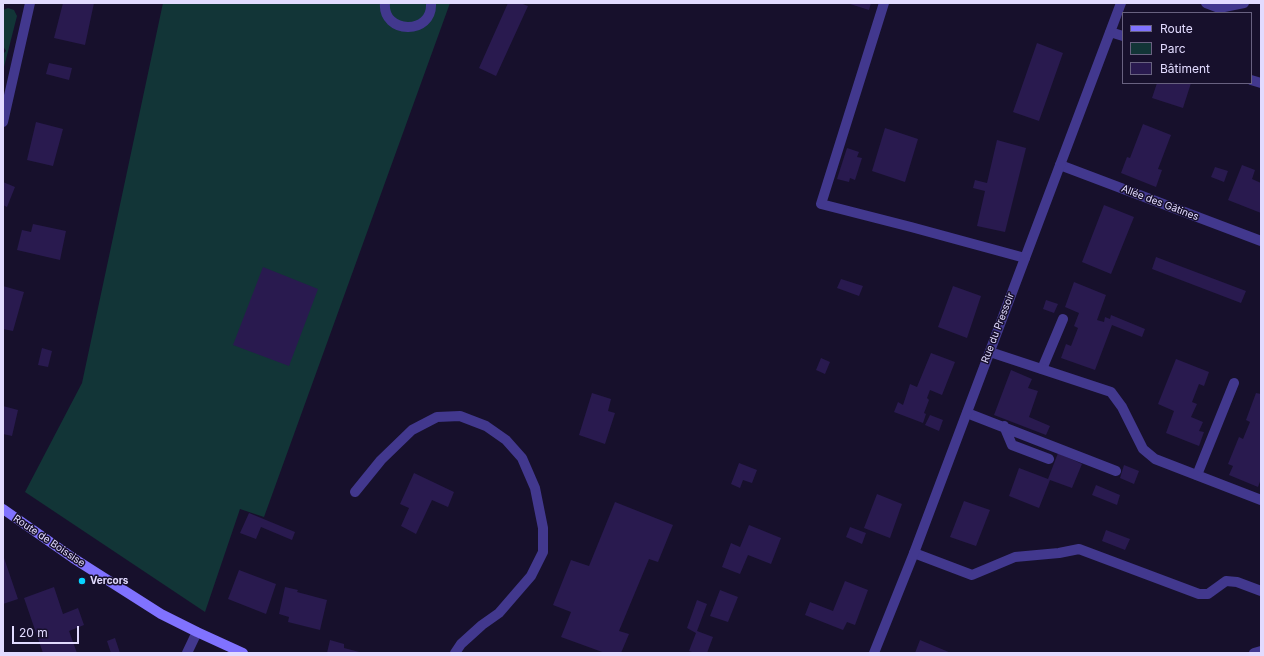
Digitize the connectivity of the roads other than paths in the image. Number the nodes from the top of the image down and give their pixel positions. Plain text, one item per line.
1 (30, 3) edge
2 (385, 3) edge
3 (431, 3) edge
4 (884, 3) edge
5 (1121, 3) edge
6 (1206, 3) edge
7 (1244, 3) edge
8 (1110, 32) junction
9 (1122, 36) edge
10 (3, 122) edge
11 (1060, 165) junction
12 (1261, 241) edge
13 (1025, 258) junction
14 (1063, 319) dead end
15 (990, 352) junction
16 (1042, 369) junction
17 (1234, 383) dead end
18 (967, 412) junction
19 (1004, 426) junction
20 (1048, 459) dead end
21 (1116, 471) dead end
22 (1197, 475) junction
23 (355, 492) dead end
24 (1261, 500) edge
25 (3, 509) edge
26 (914, 553) junction
27 (1261, 591) edge
28 (196, 632) junction
29 (1261, 651) edge
30 (187, 653) edge
31 (243, 653) edge
32 (455, 653) edge
33 (874, 653) edge
34 (1254, 653) edge

1 - 10 street
2 - 3 street
4 - 13 street
5 - 8 street, Rue du Pressoir
6 - 7 street
8 - 9 street
8 - 11 street, Rue du Pressoir
11 - 12 street, Allée des Gâtines
11 - 13 street, Rue du Pressoir
13 - 15 street, Rue du Pressoir
14 - 16 street
15 - 16 street
15 - 18 street, Rue du Pressoir
16 - 22 street
17 - 22 street
18 - 19 street
18 - 26 street, Rue du Pressoir
19 - 20 street
19 - 21 street
22 - 24 street
23 - 32 street
25 - 28 street, Route de Boissise
26 - 27 street
26 - 33 street, Rue du Pressoir
28 - 30 street
28 - 31 street, Route de Boissise
29 - 34 street

